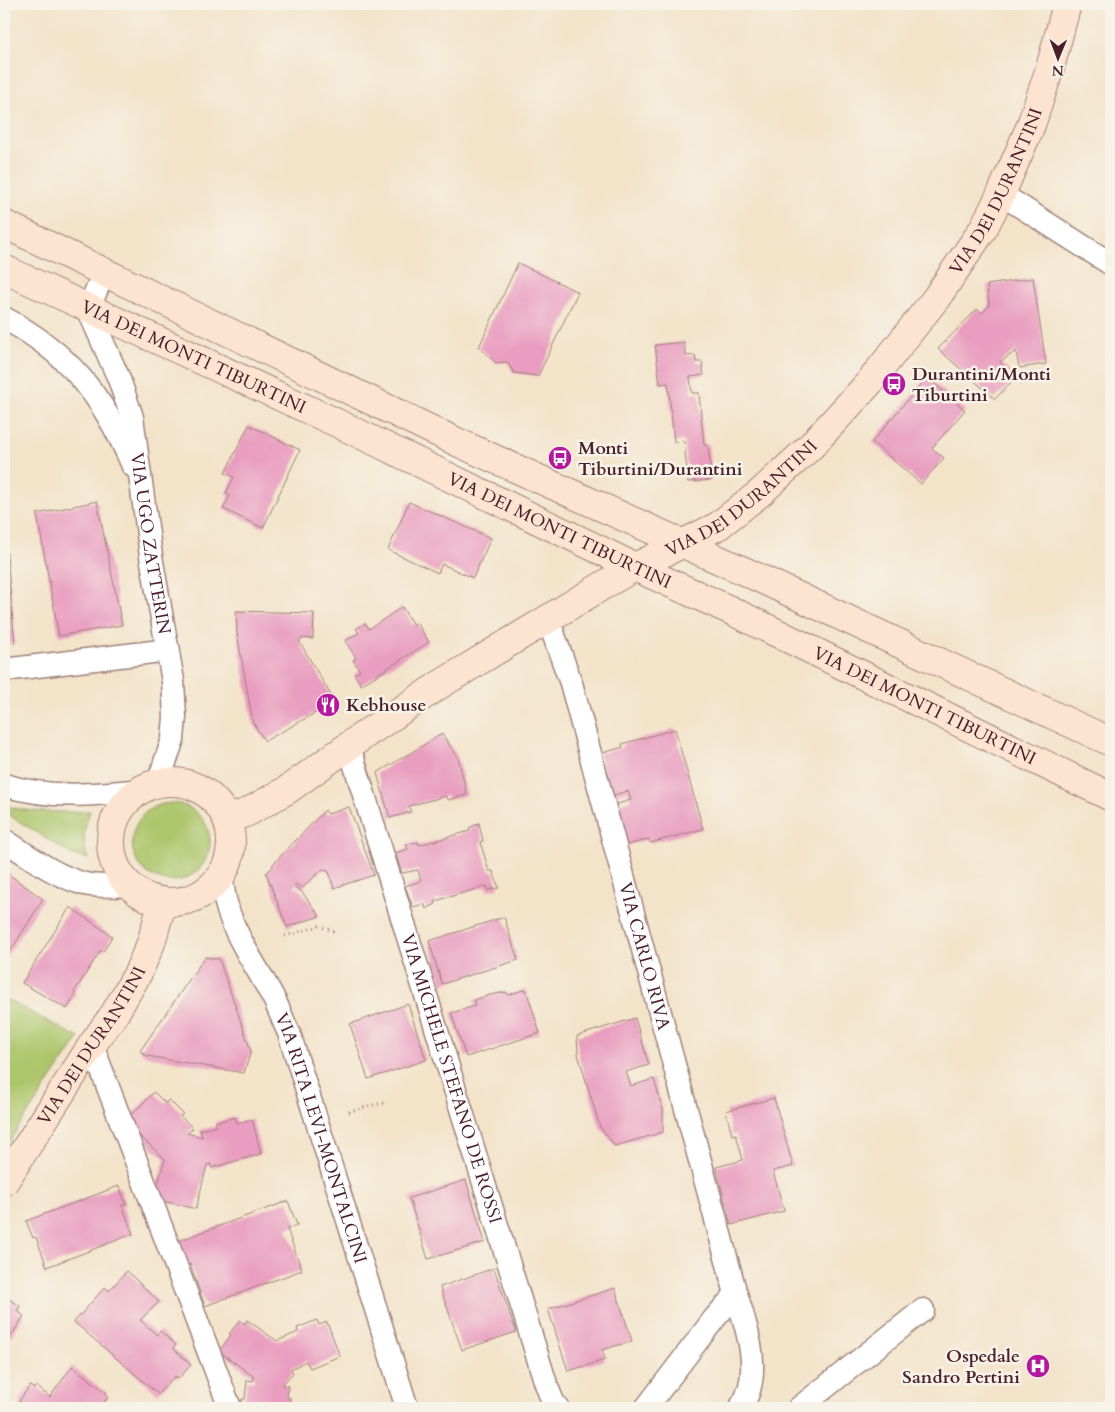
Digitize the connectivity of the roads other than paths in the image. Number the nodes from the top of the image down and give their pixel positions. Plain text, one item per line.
1 (1067, 4) edge
2 (1001, 194) junction
3 (4, 224) edge
4 (1111, 264) edge
5 (4, 269) edge
6 (104, 273) junction
7 (88, 309) junction
8 (4, 318) edge
9 (140, 485) junction
10 (681, 543) junction
11 (635, 567) junction
12 (548, 619) junction
13 (169, 650) junction
14 (4, 670) edge
15 (1111, 742) edge
16 (349, 746) junction
17 (4, 785) edge
18 (150, 787) junction
19 (1111, 798) edge
20 (229, 819) junction
21 (4, 840) edge
22 (222, 874) junction
23 (128, 885) junction
24 (163, 901) junction
25 (92, 1045) junction
26 (4, 1182) edge
27 (736, 1294) junction
28 (924, 1310) dead end
29 (230, 1408) edge
30 (407, 1408) edge
31 (558, 1408) edge
32 (646, 1408) edge
33 (740, 1408) edge
34 (800, 1408) edge

1 - 2 main road, VIA DEI DURANTINI
2 - 4 street
2 - 10 main road, VIA DEI DURANTINI
3 - 6 main road, VIA DEI MONTI TIBURTINI
5 - 7 main road, VIA DEI MONTI TIBURTINI
6 - 7 street
6 - 10 main road, VIA DEI MONTI TIBURTINI
7 - 9 street, VIA UGO ZATTERIN
7 - 11 main road, VIA DEI MONTI TIBURTINI
8 - 9 street
9 - 13 street, VIA UGO ZATTERIN
10 - 11 main road, VIA DEI DURANTINI
10 - 15 main road, VIA DEI MONTI TIBURTINI
11 - 12 main road, VIA DEI DURANTINI
11 - 19 main road, VIA DEI MONTI TIBURTINI
12 - 16 main road, VIA DEI DURANTINI
12 - 27 street, VIA CARLO RIVA
13 - 14 street
13 - 18 street, VIA UGO ZATTERIN
16 - 20 main road, VIA DEI DURANTINI
16 - 31 street, VIA MICHELE STEFANO DE ROSSI
17 - 18 street
18 - 20 main road
18 - 23 main road
20 - 22 main road
21 - 23 street
22 - 24 main road
22 - 30 street, VIA RITA LEVI-MONTALCINI
23 - 24 main road
24 - 25 main road, VIA DEI DURANTINI
25 - 26 main road, VIA DEI DURANTINI
25 - 29 street
27 - 32 street
27 - 33 street, VIA CARLO RIVA
28 - 34 street

